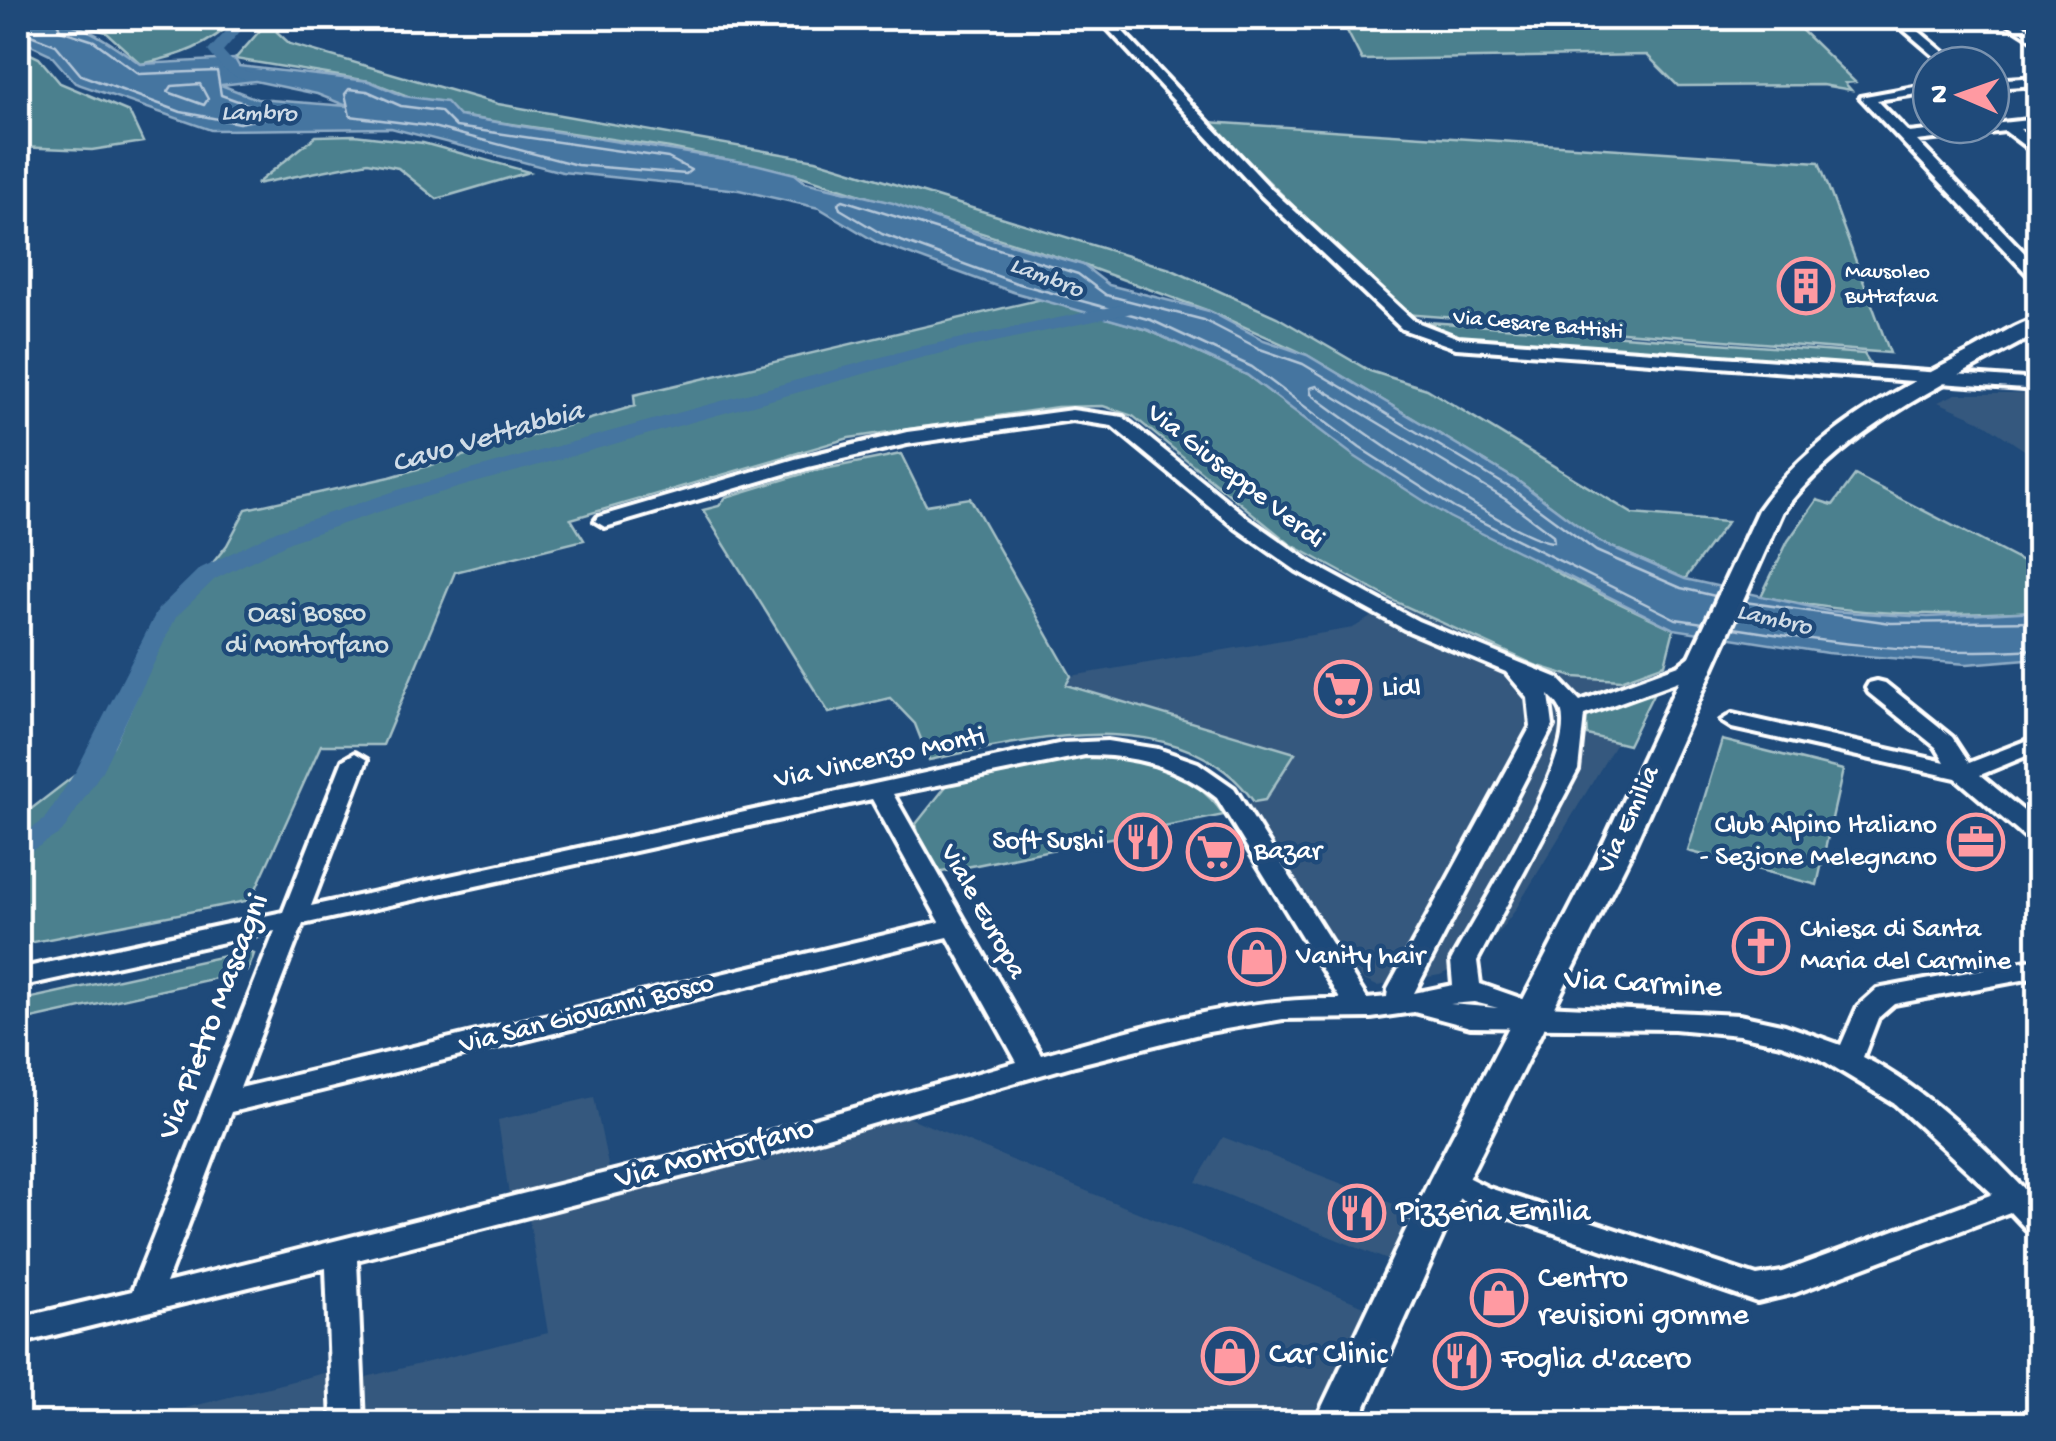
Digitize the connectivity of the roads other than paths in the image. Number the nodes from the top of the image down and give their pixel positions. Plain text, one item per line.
1 (1104, 18) edge
2 (1896, 18) edge
3 (2006, 18) edge
4 (2038, 38) edge
5 (1929, 45) edge
6 (2038, 80) edge
7 (2011, 82) edge
8 (1911, 90) edge
9 (2038, 123) edge
10 (2011, 126) edge
11 (2011, 129) edge
12 (1911, 137) edge
13 (1905, 138) junction
14 (2038, 152) edge
15 (2038, 276) edge
16 (2038, 324) edge
17 (1832, 370) junction
18 (1942, 378) junction
19 (2038, 385) edge
20 (1882, 412) junction
21 (604, 522) dead end
22 (1703, 652) junction
23 (1509, 669) junction
24 (1550, 683) junction
25 (1630, 688) junction
26 (1877, 688) dead end
27 (1574, 711) junction
28 (1732, 721) dead end
29 (2038, 743) edge
30 (355, 760) dead end
31 (1964, 772) junction
32 (880, 790) junction
33 (2038, 836) edge
34 (291, 916) junction
35 (955, 927) junction
36 (2038, 968) edge
37 (18, 978) edge
38 (1468, 990) junction
39 (1408, 1004) junction
40 (1359, 1008) junction
41 (1536, 1014) junction
42 (1848, 1060) junction
43 (1032, 1064) junction
44 (219, 1104) junction
45 (1448, 1179) junction
46 (2016, 1198) junction
47 (2038, 1222) edge
48 (341, 1251) junction
49 (143, 1301) junction
50 (18, 1330) edge
51 (348, 1424) edge
52 (1336, 1424) edge

1 - 17 street, Via Cesare Battisti
2 - 5 street
3 - 4 street
6 - 7 street
8 - 13 street
9 - 10 street
11 - 14 street
12 - 13 street
13 - 15 street
16 - 18 street, Via Emilia
17 - 18 street, Via Cesare Battisti
17 - 20 street
18 - 19 street, Via Cesare Battisti
18 - 20 street, Via Emilia
20 - 22 street, Via Emilia
21 - 23 street, Via Giuseppe Verdi
22 - 25 street
22 - 41 street, Via Emilia
23 - 24 street, Via Giuseppe Verdi
23 - 39 street
24 - 25 street, Via Giuseppe Verdi
24 - 27 street
25 - 27 street
26 - 31 street
27 - 38 street
28 - 31 street
29 - 31 street
30 - 34 street, Via Pietro Mascagni
31 - 33 street
32 - 34 street, Via Vincenzo Monti
32 - 35 street, Viale Europa
32 - 40 street, Via Vincenzo Monti
34 - 37 street, Via Vincenzo Monti
34 - 44 street, Via Pietro Mascagni
35 - 43 street, Viale Europa
35 - 44 street, Via San Giovanni Bosco
36 - 42 street
38 - 39 street
38 - 41 street
39 - 40 street, Via Montorfano
39 - 41 street
40 - 43 street, Via Montorfano
41 - 42 street, Via Carmine
41 - 45 street, Via Emilia
42 - 46 street, Via Carmine
43 - 48 street, Via Montorfano
44 - 49 street, Via Pietro Mascagni
45 - 46 street
45 - 52 street, Via Emilia
46 - 47 street, Via Carmine
48 - 49 street, Via Montorfano
48 - 51 street
49 - 50 street, Via Montorfano

